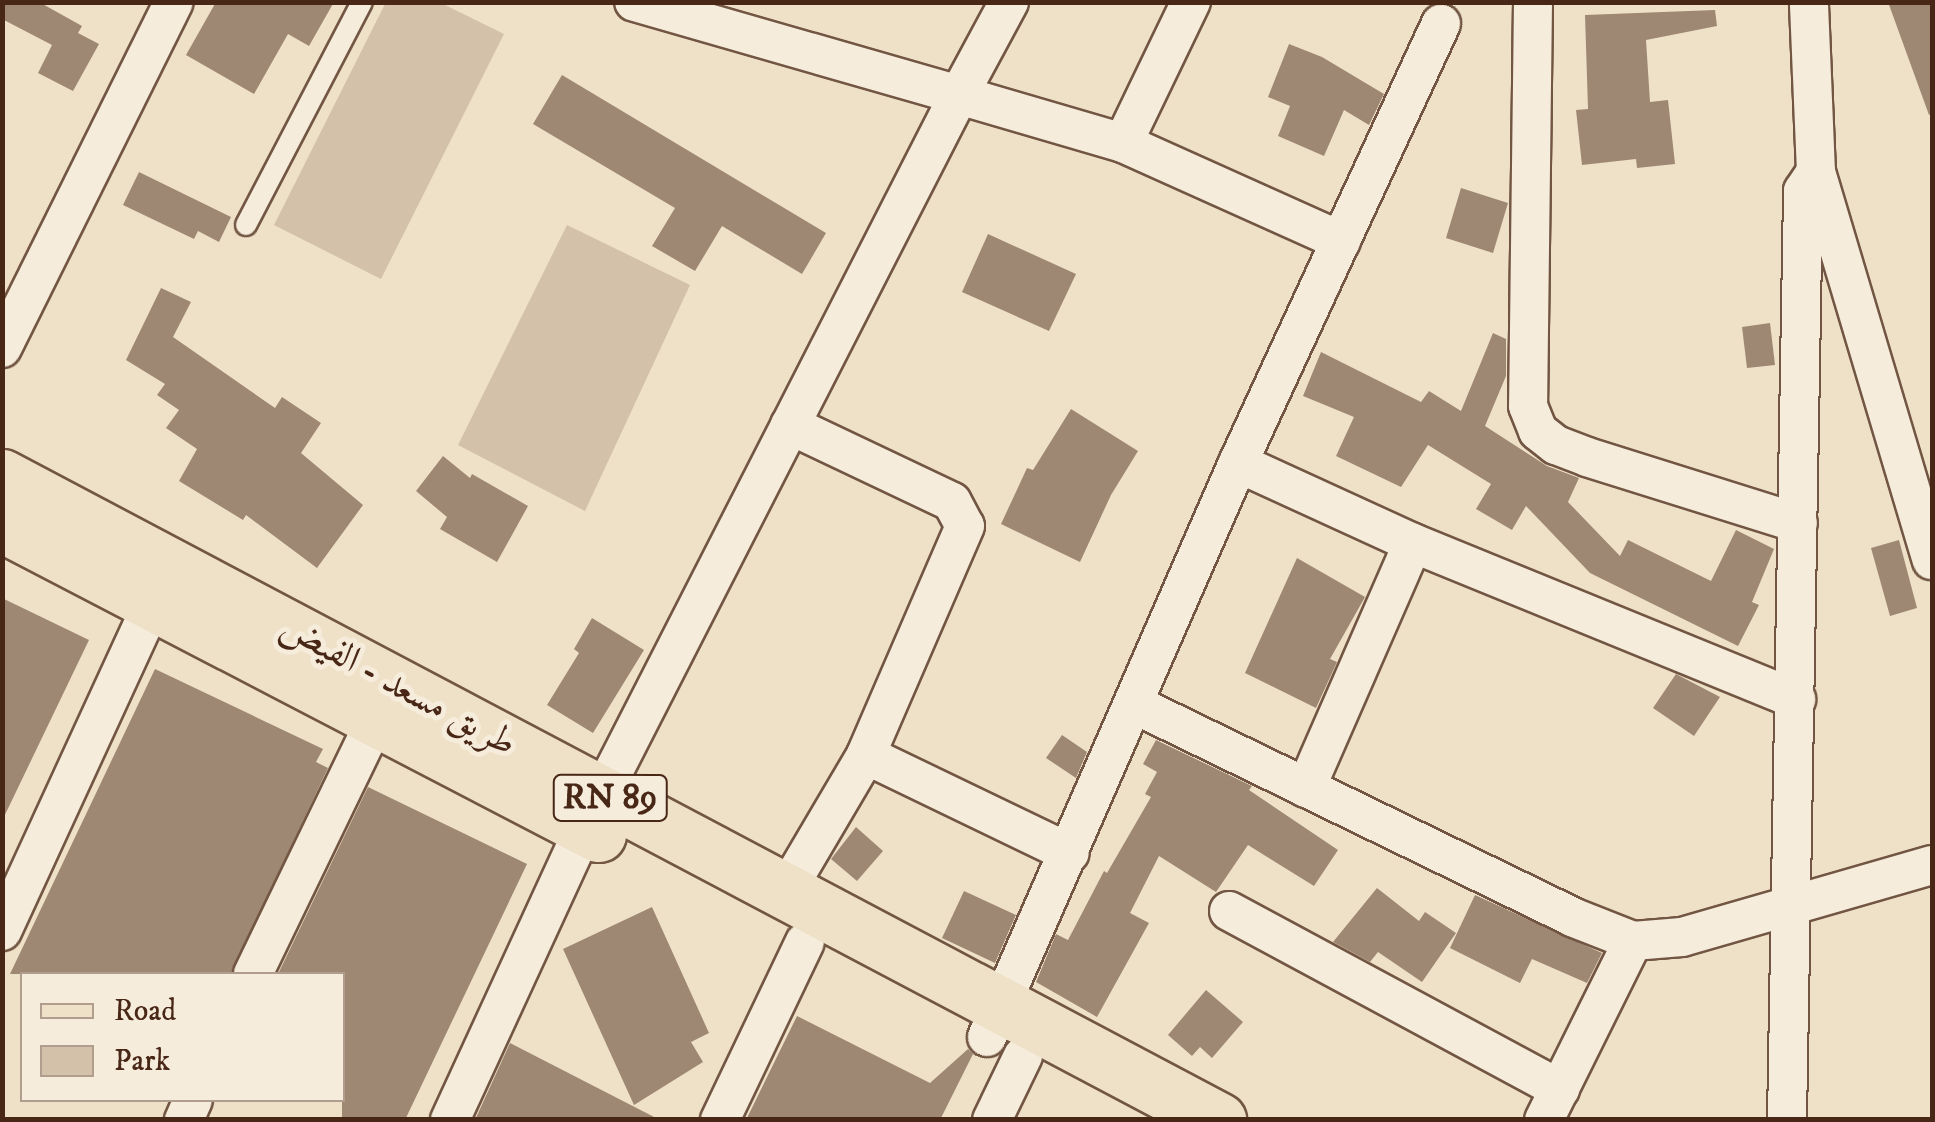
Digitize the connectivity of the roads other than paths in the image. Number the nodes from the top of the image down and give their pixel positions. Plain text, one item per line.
1 (174, 2) edge
2 (362, 2) edge
3 (634, 2) edge
4 (1009, 2) edge
5 (1191, 2) edge
6 (1533, 2) edge
7 (1809, 2) edge
8 (1441, 24) dead end
9 (958, 95) junction
10 (1123, 144) junction
11 (1816, 172) junction
12 (246, 226) dead end
13 (1341, 241) junction
14 (2, 348) edge
15 (790, 426) junction
16 (1238, 463) junction
17 (2, 477) edge
18 (1798, 522) junction
19 (2, 524) edge
20 (1413, 543) junction
21 (1932, 560) edge
22 (153, 603) junction
23 (1796, 699) junction
24 (1136, 705) junction
25 (376, 718) junction
26 (866, 755) junction
27 (1306, 788) junction
28 (594, 810) junction
29 (1070, 853) junction
30 (1932, 865) edge
31 (786, 890) junction
32 (1790, 908) junction
33 (1229, 911) dead end
34 (2, 931) edge
35 (1633, 941) junction
36 (805, 942) junction
37 (254, 972) edge
38 (1004, 1032) junction
39 (1552, 1104) edge
40 (450, 1120) edge
41 (720, 1120) edge
42 (992, 1120) edge
43 (1144, 1120) edge
44 (1218, 1120) edge
45 (1787, 1120) edge

1 - 14 street
2 - 12 lane
3 - 9 street
4 - 9 street
5 - 10 street
6 - 18 street
7 - 11 street
8 - 13 street
9 - 10 street
9 - 15 street
10 - 13 street
11 - 18 street
11 - 21 street
13 - 16 street
15 - 26 street
15 - 28 street
16 - 20 street
16 - 24 street
17 - 28 main road, طريق مسعد - الفيض / RN 89
18 - 23 street
19 - 22 main road, طريق مسعد - الفيض / RN 89
20 - 23 street
20 - 27 street
22 - 25 main road, طريق مسعد - الفيض / RN 89
22 - 34 street
23 - 32 street
24 - 27 street
24 - 29 street
25 - 28 main road, طريق مسعد - الفيض / RN 89
25 - 37 street
26 - 29 street
26 - 31 street
27 - 35 street
28 - 31 main road, طريق مسعد - الفيض / RN 89
28 - 36 main road, طريق مسعد - الفيض / RN 89
28 - 40 street
29 - 38 street
30 - 32 street
31 - 38 main road, طريق مسعد - الفيض / RN 89
32 - 35 street
32 - 45 street
33 - 39 street
35 - 39 street
36 - 38 main road, طريق مسعد - الفيض / RN 89
36 - 41 street
38 - 42 street
38 - 43 main road, طريق مسعد - الفيض / RN 89
38 - 44 main road, طريق مسعد - الفيض / RN 89

